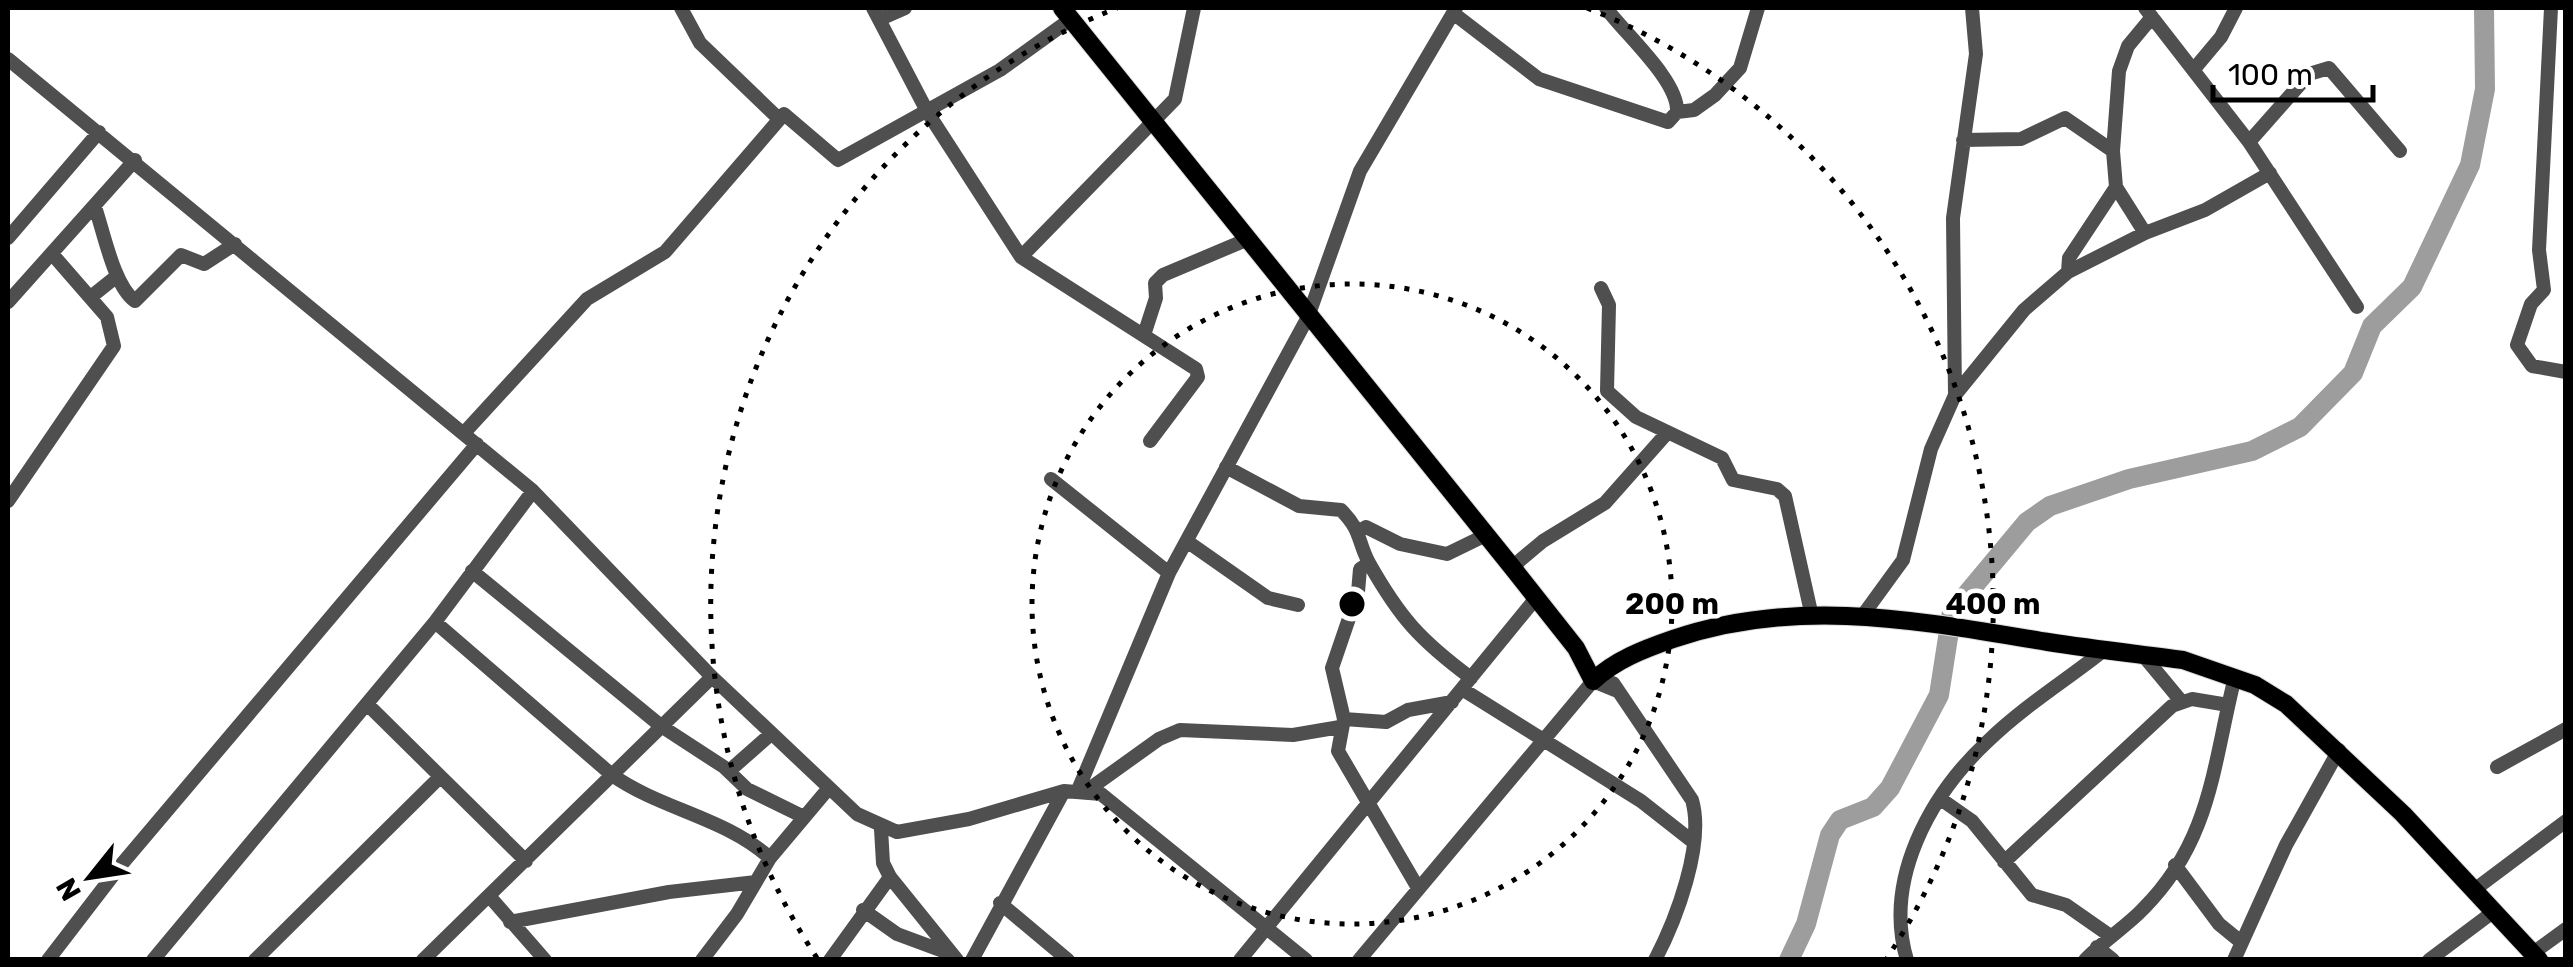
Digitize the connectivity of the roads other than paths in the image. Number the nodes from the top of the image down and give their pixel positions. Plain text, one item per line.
1 (681, 8) edge
2 (905, 8) edge
3 (1194, 8) edge
4 (1606, 8) edge
5 (1758, 8) edge
6 (1972, 8) edge
7 (2236, 8) edge
8 (1455, 10) edge
9 (2148, 12) edge
10 (877, 13) edge
11 (1066, 13) edge
12 (2557, 15) edge
13 (8, 59) edge
14 (2195, 68) junction
15 (1677, 112) junction
16 (928, 114) junction
17 (779, 119) junction
18 (1153, 124) junction
19 (99, 132) junction
20 (1962, 140) junction
21 (2249, 142) junction
22 (2113, 151) junction
23 (2400, 151) dead end
24 (135, 160) junction
25 (2270, 173) junction
26 (2116, 188) junction
27 (95, 207) junction
28 (2145, 233) junction
29 (8, 238) edge
30 (1246, 240) junction
31 (235, 244) junction
32 (53, 255) junction
33 (1021, 256) junction
34 (2068, 272) junction
35 (118, 276) junction
36 (1601, 288) dead end
37 (92, 296) junction
38 (8, 302) edge
39 (2357, 307) dead end
40 (1308, 317) junction
41 (1144, 336) junction
42 (2566, 372) edge
43 (1955, 395) junction
44 (464, 433) junction
45 (1667, 434) junction
46 (1150, 441) dead end
47 (477, 444) junction
48 (1226, 467) junction
49 (1051, 478) dead end
50 (533, 491) junction
51 (8, 502) edge
52 (1361, 530) junction
53 (1486, 535) junction
54 (1188, 542) junction
55 (1370, 563) junction
56 (1512, 567) junction
57 (472, 571) junction
58 (1169, 573) junction
59 (1536, 598) junction
60 (1298, 605) dead end
61 (1811, 612) junction
62 (1863, 615) junction
63 (434, 622) junction
64 (2104, 651) junction
65 (2142, 654) junction
66 (1600, 674) junction
67 (2235, 676) junction
68 (712, 677) junction
69 (1467, 684) junction
70 (1452, 702) junction
71 (2181, 702) junction
72 (367, 704) junction
73 (2228, 706) junction
74 (1342, 723) junction
75 (661, 726) junction
76 (2566, 728) edge
77 (771, 734) junction
78 (1540, 742) junction
79 (2338, 750) junction
80 (2497, 766) dead end
81 (729, 771) junction
82 (440, 776) junction
83 (612, 776) junction
84 (828, 789) junction
85 (1076, 791) junction
86 (1942, 800) junction
87 (1368, 806) junction
88 (804, 817) junction
89 (2566, 821) edge
90 (881, 828) junction
91 (1692, 841) junction
92 (770, 858) junction
93 (526, 861) junction
94 (2004, 862) junction
95 (2174, 865) junction
96 (890, 877) junction
97 (756, 882) junction
98 (1418, 888) junction
99 (2474, 890) junction
100 (490, 896) junction
101 (1000, 903) junction
102 (863, 910) junction
103 (2493, 912) junction
104 (510, 922) junction
105 (1266, 927) junction
106 (2566, 929) edge
107 (2109, 935) junction
108 (2240, 942) junction
109 (2097, 947) junction
110 (2536, 956) edge
111 (954, 957) edge
112 (48, 960) edge
113 (153, 960) edge
114 (255, 960) edge
115 (423, 960) edge
116 (546, 960) edge
117 (702, 960) edge
118 (830, 960) edge
119 (972, 960) edge
120 (1068, 960) edge
121 (1240, 960) edge
122 (1306, 960) edge
123 (1359, 960) edge
124 (1655, 960) edge
125 (1907, 960) edge
126 (2085, 960) edge
127 (2114, 960) edge
128 (2234, 960) edge
129 (2429, 960) edge

1 - 17 street
2 - 10 street
3 - 18 street
4 - 15 street
5 - 15 street
6 - 20 street
7 - 14 street
8 - 15 street
8 - 40 street
9 - 14 street
9 - 22 street
10 - 16 street
11 - 16 street
11 - 18 main road
12 - 42 street
13 - 19 street
14 - 21 street
16 - 17 street
16 - 33 street
17 - 44 street
18 - 30 main road
18 - 33 street
19 - 24 street
19 - 29 street
20 - 22 street
20 - 43 street
21 - 23 street
21 - 25 street
22 - 26 street
24 - 27 street
24 - 31 street
25 - 28 street
25 - 39 street
26 - 28 street
26 - 34 street
27 - 32 street
27 - 35 street
28 - 34 street
30 - 40 main road
30 - 41 street
31 - 35 street
31 - 44 street
32 - 37 street
32 - 38 street
33 - 41 street
34 - 43 street
35 - 37 street
36 - 45 street
37 - 51 street
40 - 48 street
40 - 53 main road
41 - 46 street
43 - 62 street
44 - 47 street
45 - 56 street
45 - 61 street
47 - 50 street
47 - 112 street
48 - 52 street
48 - 54 street
49 - 58 street
50 - 57 street
50 - 68 street
52 - 53 street
52 - 55 street
53 - 56 main road
54 - 58 street
54 - 60 street
55 - 69 street
55 - 74 street
56 - 59 main road
57 - 63 street
57 - 75 street
58 - 85 street
59 - 66 main road
59 - 69 street
61 - 62 main road
61 - 66 main road
62 - 64 main road
63 - 72 street
63 - 83 street
64 - 65 main road
64 - 86 street
65 - 67 main road
65 - 71 street
66 - 78 street
66 - 91 street
67 - 73 street
67 - 79 main road
68 - 75 street
68 - 77 street
69 - 70 street
69 - 78 street
70 - 74 street
70 - 87 street
71 - 73 street
71 - 94 street
72 - 82 street
72 - 113 street
73 - 95 street
74 - 85 street
74 - 87 street
75 - 81 street
75 - 83 street
76 - 80 street
77 - 81 street
77 - 84 street
78 - 91 street
78 - 98 street
79 - 99 main road
79 - 108 street
81 - 88 street
82 - 93 street
82 - 114 street
83 - 92 street
83 - 93 street
84 - 88 street
84 - 90 street
85 - 90 street
85 - 101 street
85 - 105 street
86 - 94 street
86 - 125 street
87 - 98 street
87 - 105 street
88 - 92 street
89 - 99 street
90 - 96 street
91 - 124 street
92 - 97 street
93 - 100 street
94 - 107 street
95 - 107 street
95 - 108 street
96 - 102 street
96 - 111 street
97 - 104 street
97 - 117 street
98 - 123 street
99 - 103 main road
100 - 104 street
100 - 115 street
101 - 119 street
101 - 120 street
102 - 111 street
102 - 118 street
103 - 110 main road
103 - 129 street
104 - 116 street
105 - 121 street
105 - 122 street
106 - 110 street
107 - 109 street
108 - 128 street
109 - 126 street
109 - 127 street

